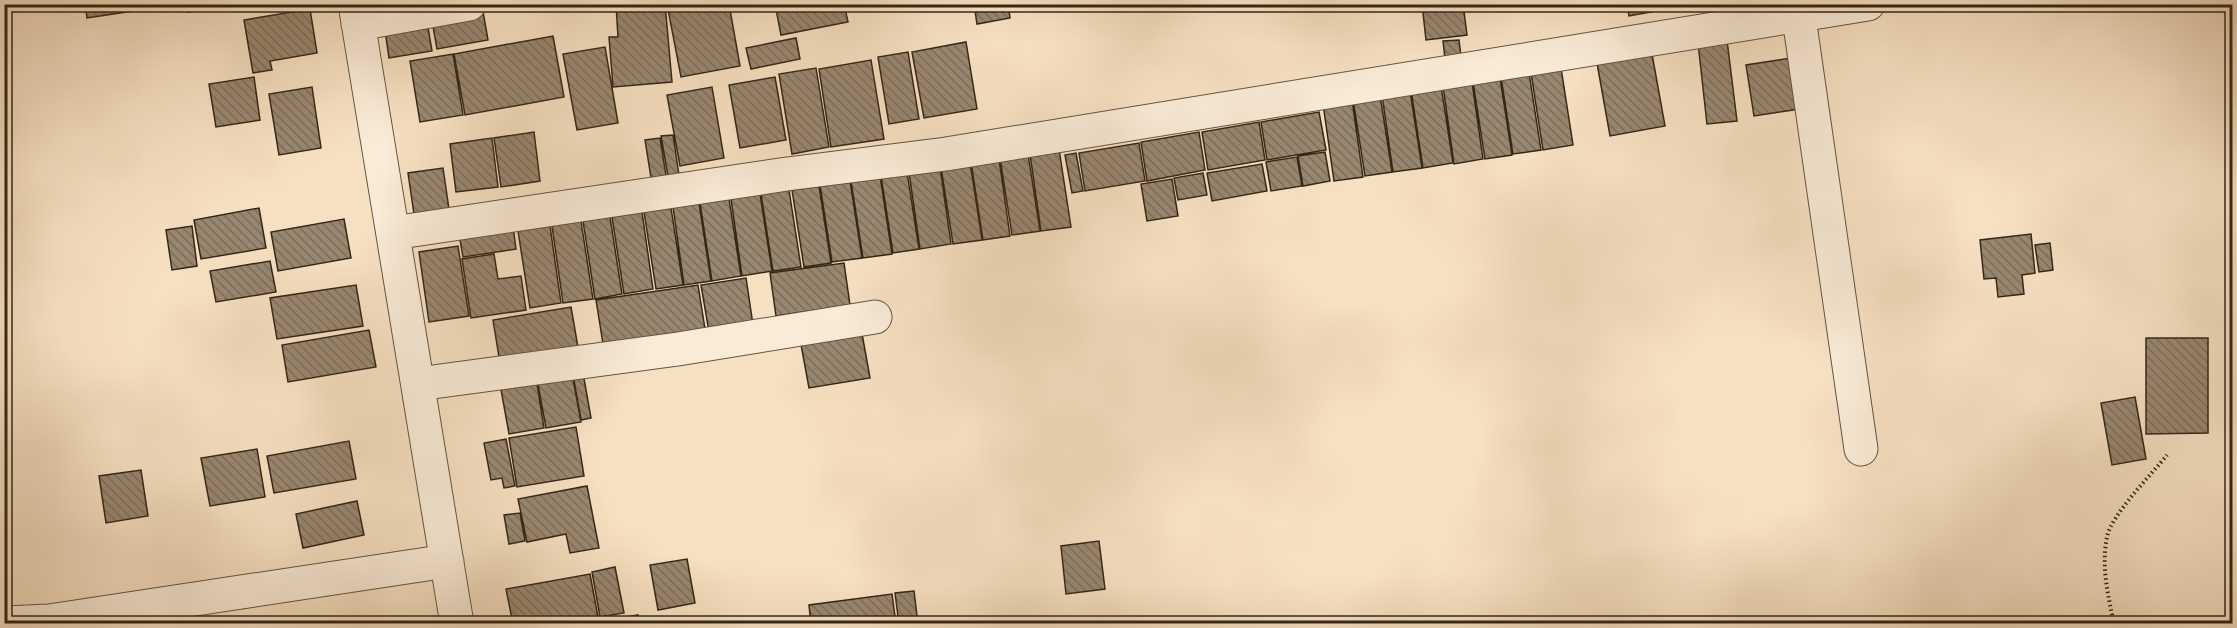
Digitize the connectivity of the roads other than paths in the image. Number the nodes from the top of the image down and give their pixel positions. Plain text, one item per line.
1 (469, 4) edge
2 (1868, 4) edge
3 (1798, 10) edge
4 (357, 14) edge
5 (393, 234) junction
6 (875, 317) dead end
7 (418, 384) junction
8 (1861, 449) dead end
9 (447, 561) junction
10 (4, 624) edge
11 (458, 624) edge

1 - 4 street
2 - 3 street
3 - 5 street
3 - 8 street
4 - 5 street
5 - 7 street
6 - 7 street
7 - 9 street
9 - 10 street
9 - 11 street

